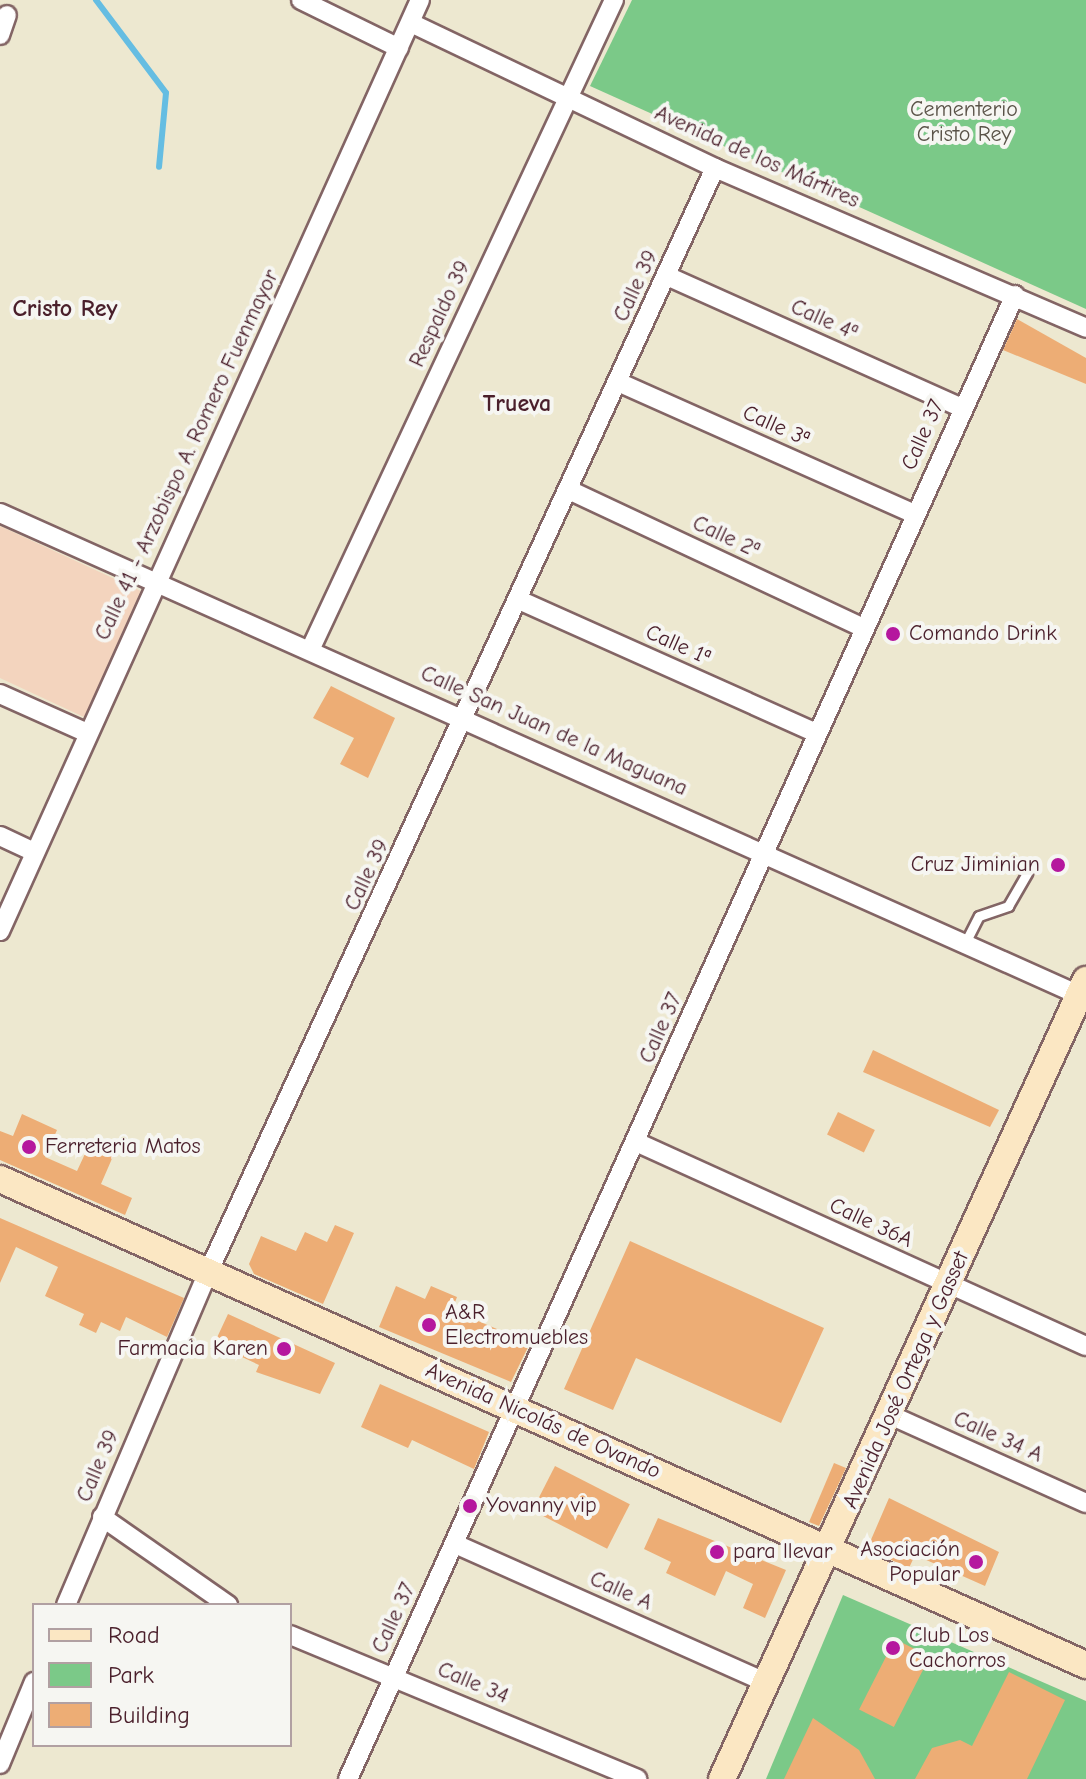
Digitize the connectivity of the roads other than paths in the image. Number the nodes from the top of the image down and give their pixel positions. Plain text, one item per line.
1 (301, 0) edge
2 (420, 0) edge
3 (614, 0) edge
4 (411, 23) junction
5 (399, 48) junction
6 (568, 97) junction
7 (715, 168) junction
8 (667, 276) junction
9 (1015, 295) junction
10 (1086, 328) edge
11 (618, 382) junction
12 (962, 408) junction
13 (569, 490) junction
14 (0, 513) edge
15 (914, 514) junction
16 (152, 586) junction
17 (519, 600) junction
18 (863, 628) junction
19 (311, 648) junction
20 (0, 694) edge
21 (466, 719) junction
22 (87, 733) junction
23 (816, 733) junction
24 (0, 836) edge
25 (35, 852) junction
26 (764, 853) junction
27 (1028, 872) dead end
28 (0, 931) edge
29 (965, 943) junction
30 (1084, 991) edge
31 (636, 1142) junction
32 (0, 1179) edge
33 (206, 1277) junction
34 (949, 1285) junction
35 (1086, 1346) edge
36 (517, 1407) junction
37 (890, 1415) junction
38 (1086, 1503) edge
39 (102, 1517) junction
40 (455, 1544) junction
41 (829, 1551) junction
42 (67, 1603) edge
43 (225, 1603) edge
44 (292, 1636) edge
45 (1086, 1665) edge
46 (394, 1676) junction
47 (767, 1683) junction
48 (32, 1687) edge
49 (0, 1764) edge
50 (348, 1779) edge
51 (637, 1779) edge
52 (722, 1779) edge

1 - 5 street
2 - 4 street, Calle 41 - Arzobispo A. Romero Fuenmayor
3 - 6 street, Respaldo 39
4 - 5 street, Calle 41 - Arzobispo A. Romero Fuenmayor
4 - 6 street, Avenida de los Mártires
5 - 16 street, Calle 41 - Arzobispo A. Romero Fuenmayor
6 - 7 street, Avenida de los Mártires
6 - 19 street, Respaldo 39
7 - 8 street, Calle 39
7 - 9 street, Avenida de los Mártires
8 - 11 street, Calle 39
8 - 12 street, Calle 4ª
9 - 10 street, Avenida de los Mártires
9 - 12 street, Calle 37
11 - 13 street, Calle 39
11 - 15 street, Calle 3ª
12 - 15 street, Calle 37
13 - 17 street, Calle 39
13 - 18 street, Calle 2ª
14 - 16 street, Calle San Juan de la Maguana
15 - 18 street, Calle 37
16 - 19 street, Calle San Juan de la Maguana
16 - 22 street, Calle 41 - Arzobispo A. Romero Fuenmayor
17 - 21 street, Calle 39
17 - 23 street, Calle 1ª
18 - 23 street, Calle 37
19 - 21 street, Calle San Juan de la Maguana
20 - 22 street
21 - 26 street, Calle San Juan de la Maguana
21 - 33 street, Calle 39
22 - 25 street, Calle 41 - Arzobispo A. Romero Fuenmayor
23 - 26 street, Calle 37
24 - 25 street
25 - 28 street, Calle 41 - Arzobispo A. Romero Fuenmayor
26 - 29 street, Calle San Juan de la Maguana
26 - 31 street, Calle 37
27 - 29 lane
29 - 30 street, Calle San Juan de la Maguana
30 - 34 street, Avenida José Ortega y Gasset
31 - 34 street, Calle 36A
31 - 36 street, Calle 37
32 - 33 street, Avenida Nicolás de Ovando
33 - 36 street, Avenida Nicolás de Ovando
33 - 39 street, Calle 39
34 - 35 street, Calle 36A
34 - 37 street, Avenida José Ortega y Gasset
36 - 40 street, Calle 37
36 - 41 street, Avenida Nicolás de Ovando
37 - 38 street, Calle 34 A
37 - 41 street, Avenida José Ortega y Gasset
39 - 42 street, Calle 39
39 - 43 street
40 - 46 street, Calle 37
40 - 47 street, Calle A
41 - 45 street, Avenida Nicolás de Ovando
41 - 47 street, Avenida José Ortega y Gasset
44 - 46 street, Calle 34
46 - 50 street, Calle 37
46 - 51 street, Calle 34
47 - 52 street, Avenida José Ortega y Gasset
48 - 49 street

